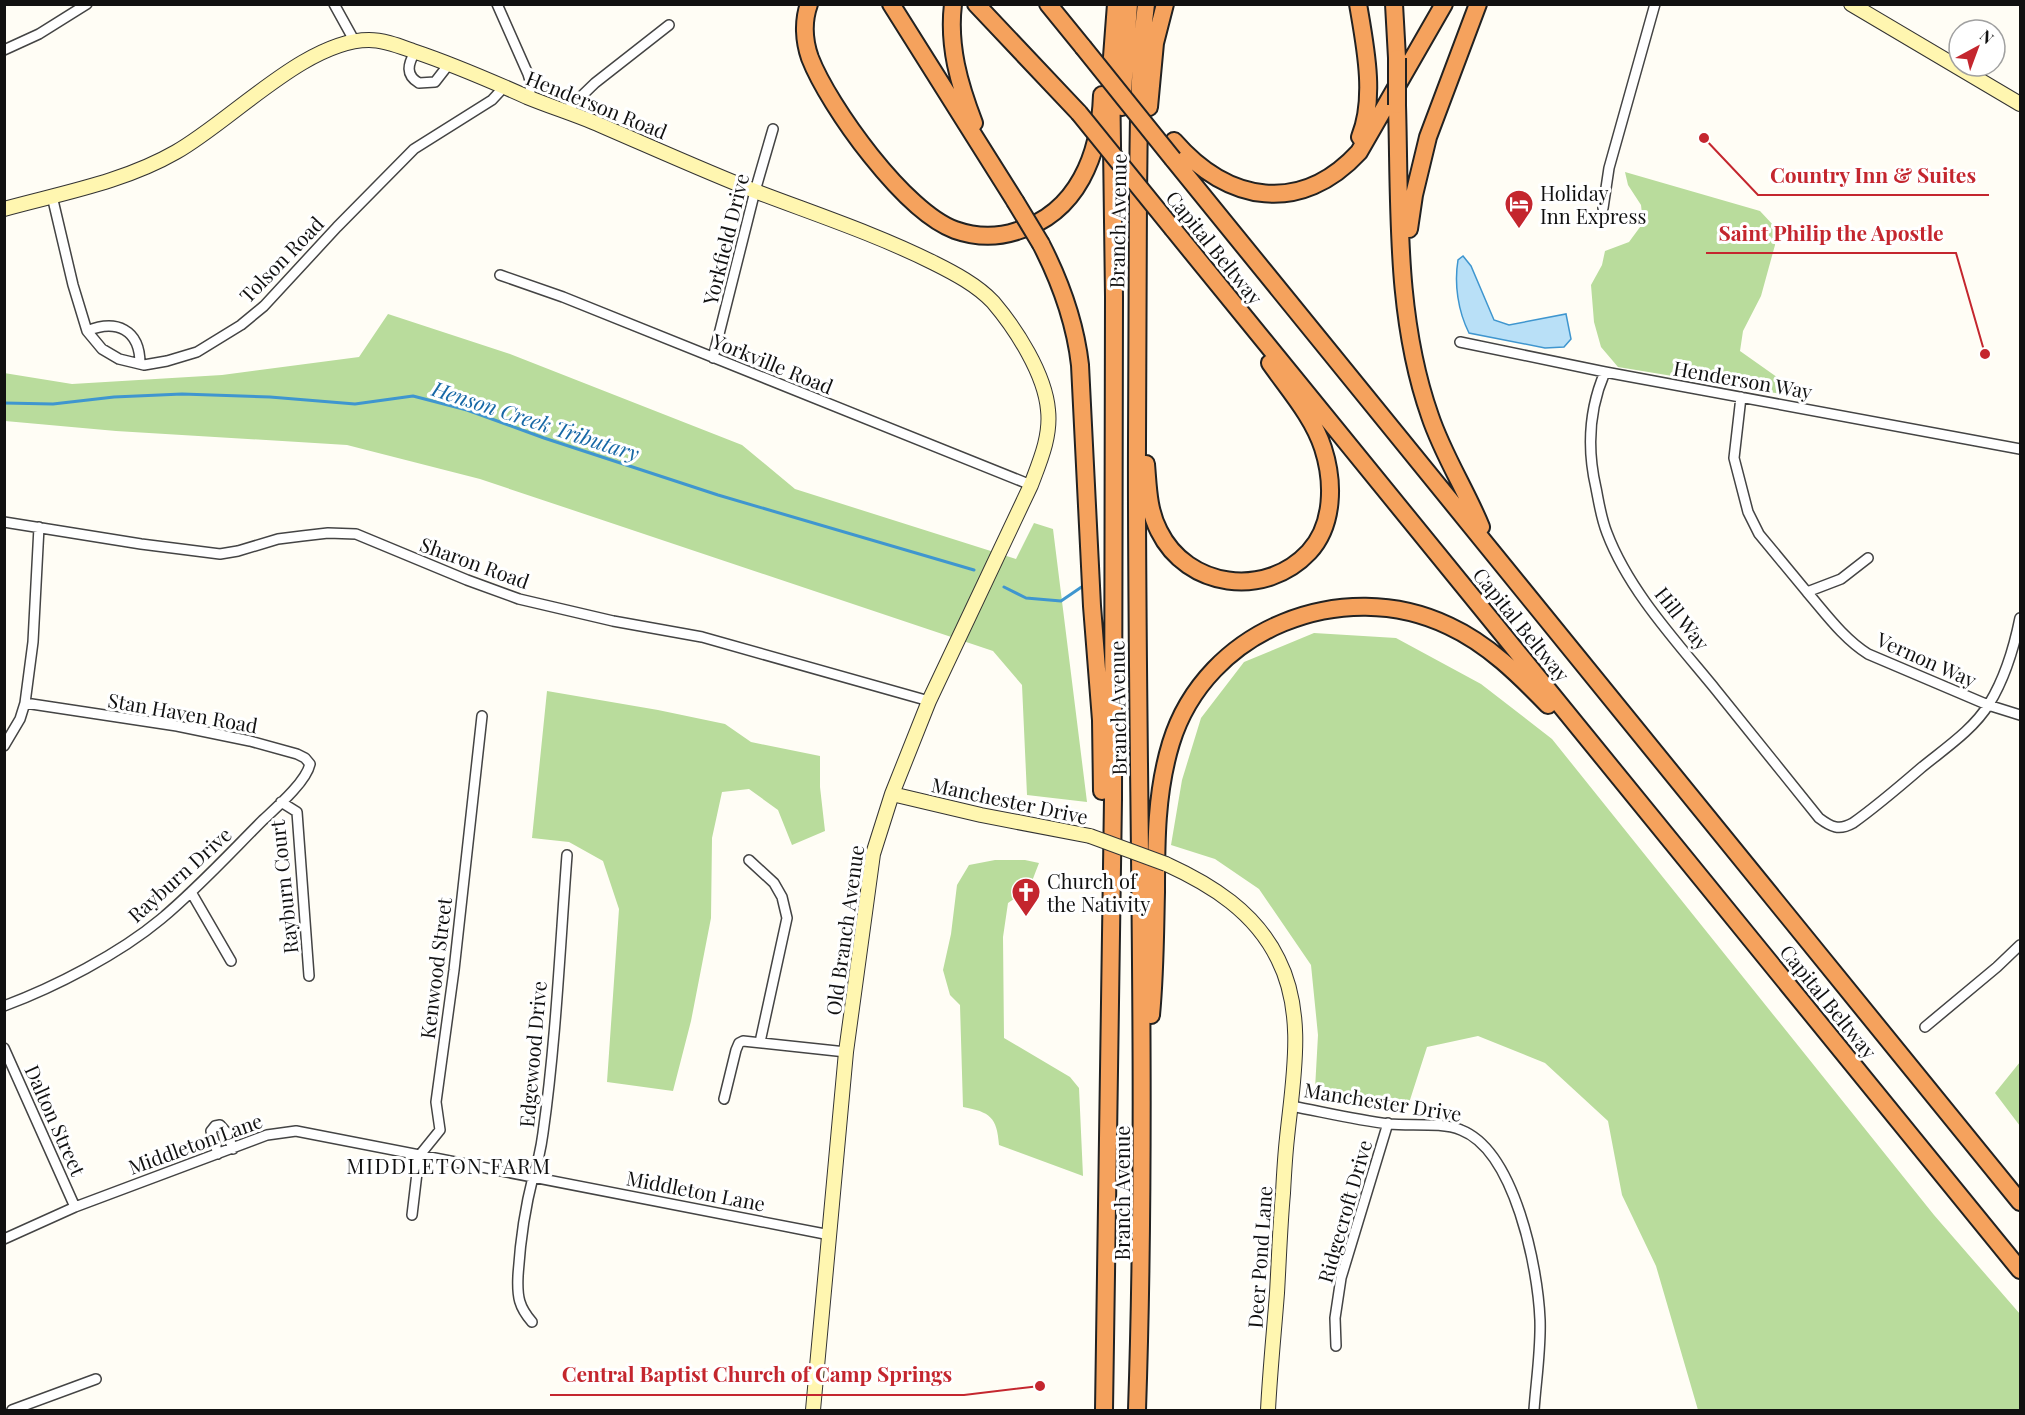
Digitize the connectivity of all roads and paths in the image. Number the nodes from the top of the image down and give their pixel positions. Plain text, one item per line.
1 (87, 4) edge
2 (334, 4) edge
3 (497, 4) edge
4 (809, 4) edge
5 (891, 4) edge
6 (976, 4) edge
7 (991, 4) edge
8 (1048, 4) edge
9 (1054, 4) edge
10 (1111, 4) edge
11 (1116, 4) edge
12 (1129, 4) edge
13 (1146, 4) edge
14 (1165, 4) edge
15 (1358, 4) edge
16 (1394, 4) edge
17 (1444, 4) edge
18 (1478, 4) edge
19 (1655, 4) edge
20 (1851, 4) edge
21 (952, 9) edge
22 (669, 25) dead end
23 (355, 42) junction
24 (1083, 42) junction
25 (4, 50) edge
26 (415, 52) junction
27 (448, 64) junction
28 (505, 86) junction
29 (529, 98) junction
30 (2020, 104) edge
31 (566, 111) junction
32 (1079, 113) junction
33 (773, 129) dead end
34 (1333, 175) junction
35 (755, 191) junction
36 (52, 196) junction
37 (1015, 201) junction
38 (1603, 208) dead end
39 (4, 209) edge
40 (1138, 224) junction
41 (1173, 229) junction
42 (1402, 268) junction
43 (500, 275) dead end
44 (1114, 296) junction
45 (1137, 327) junction
46 (87, 331) junction
47 (1460, 342) dead end
48 (713, 358) junction
49 (140, 364) junction
50 (1605, 372) junction
51 (1742, 397) junction
52 (2020, 449) edge
53 (1031, 485) junction
54 (4, 522) edge
55 (39, 527) junction
56 (1489, 545) junction
57 (1868, 558) dead end
58 (1807, 592) junction
59 (2020, 618) edge
60 (929, 701) junction
61 (25, 703) junction
62 (1988, 705) junction
63 (482, 716) dead end
64 (2020, 716) edge
65 (4, 746) edge
66 (1623, 781) junction
67 (300, 782) joint
68 (892, 794) junction
69 (282, 802) junction
70 (567, 855) dead end
71 (749, 860) dead end
72 (191, 892) junction
73 (2020, 945) edge
74 (1110, 951) junction
75 (231, 961) dead end
76 (309, 976) dead end
77 (4, 1006) edge
78 (1924, 1027) dead end
79 (760, 1042) junction
80 (4, 1048) edge
81 (846, 1052) junction
82 (724, 1099) dead end
83 (1291, 1106) junction
84 (1143, 1108) junction
85 (1388, 1124) junction
86 (233, 1149) junction
87 (218, 1154) junction
88 (420, 1156) junction
89 (533, 1176) junction
90 (2020, 1202) edge
91 (75, 1207) junction
92 (412, 1215) dead end
93 (830, 1235) junction
94 (4, 1239) edge
95 (1142, 1263) junction
96 (2020, 1270) edge
97 (532, 1322) dead end
98 (1105, 1339) junction
99 (1336, 1346) dead end
100 (96, 1379) dead end
101 (12, 1410) edge
102 (813, 1410) edge
103 (1098, 1410) edge
104 (1104, 1410) edge
105 (1137, 1410) edge
106 (1149, 1410) edge
107 (1268, 1410) edge
108 (1534, 1410) edge

1 - 25 street
2 - 23 street
3 - 29 street
4 - 10 highway
5 - 37 highway
6 - 32 highway
7 - 32 highway, Capital Beltway
8 - 24 highway, Capital Beltway
9 - 24 highway
11 - 44 highway, Branch Avenue
12 - 44 highway
13 - 40 highway, Branch Avenue
14 - 40 highway
15 - 34 highway
16 - 42 highway, bridge
17 - 34 highway
18 - 42 highway
19 - 38 street
20 - 30 street
21 - 37 highway
22 - 31 street
23 - 26 street, Henderson Road
23 - 36 street, Henderson Road
24 - 34 highway
24 - 56 highway, Capital Beltway, bridge
26 - 27 street, Henderson Road
26 - 27 street
27 - 28 street, Henderson Road
28 - 29 street, Henderson Road
28 - 49 street, Tolson Road
29 - 31 street, Henderson Road
31 - 35 street, Henderson Road
32 - 41 highway, Capital Beltway, bridge
33 - 35 street, Yorkfield Drive
35 - 48 street, Yorkfield Drive
35 - 53 street, Henderson Road
36 - 39 street, Henderson Road
36 - 46 street, Tolson Road
37 - 74 highway, bridge
40 - 45 highway, Branch Avenue
41 - 45 highway
41 - 66 highway, Capital Beltway
42 - 56 highway
43 - 48 street, Yorkville Road
44 - 74 highway, Branch Avenue
45 - 84 highway, Branch Avenue
46 - 49 street, Tolson Road
46 - 49 street
47 - 50 street, Henderson Way
48 - 53 street, Yorkville Road
50 - 51 street, Henderson Way
50 - 62 street, Hill Way
51 - 52 street, Henderson Way
51 - 58 street, Vernon Way
53 - 60 street, Old Branch Avenue
54 - 55 street, Sharon Road
55 - 60 street, Sharon Road
55 - 61 street
56 - 90 highway, Capital Beltway
57 - 58 street
58 - 62 street, Vernon Way
59 - 62 street
60 - 68 street, Old Branch Avenue
61 - 65 street
61 - 67 street, Stan Haven Road
62 - 64 street, Vernon Way
63 - 88 street, Kenwood Street
66 - 84 highway
66 - 96 highway, Capital Beltway
67 - 69 street, Rayburn Drive
68 - 81 street, Old Branch Avenue
68 - 83 street, Manchester Drive, bridge
69 - 72 street, Rayburn Drive
69 - 76 street, Rayburn Court
70 - 89 street, Edgewood Drive
71 - 79 street
72 - 75 street
72 - 77 street, Rayburn Drive
73 - 78 street
74 - 98 highway, Branch Avenue
79 - 81 street
79 - 82 street
80 - 91 street, Dalton Street
81 - 93 street, Old Branch Avenue
83 - 85 street, Manchester Drive
83 - 107 street, Deer Pond Lane
84 - 95 highway, Branch Avenue
85 - 99 street, Ridgecroft Drive
85 - 108 street, Manchester Drive
86 - 87 street, Middleton Lane
86 - 87 street
86 - 88 street, Middleton Lane
87 - 91 street, Middleton Lane
88 - 89 street, Middleton Lane
88 - 92 street, Kenwood Street
89 - 93 street, Middleton Lane
89 - 97 street, Edgewood Drive
91 - 94 street, Middleton Lane
93 - 102 street, Old Branch Avenue
95 - 105 highway, Branch Avenue
95 - 106 highway
98 - 103 highway
98 - 104 highway, Branch Avenue
100 - 101 street

